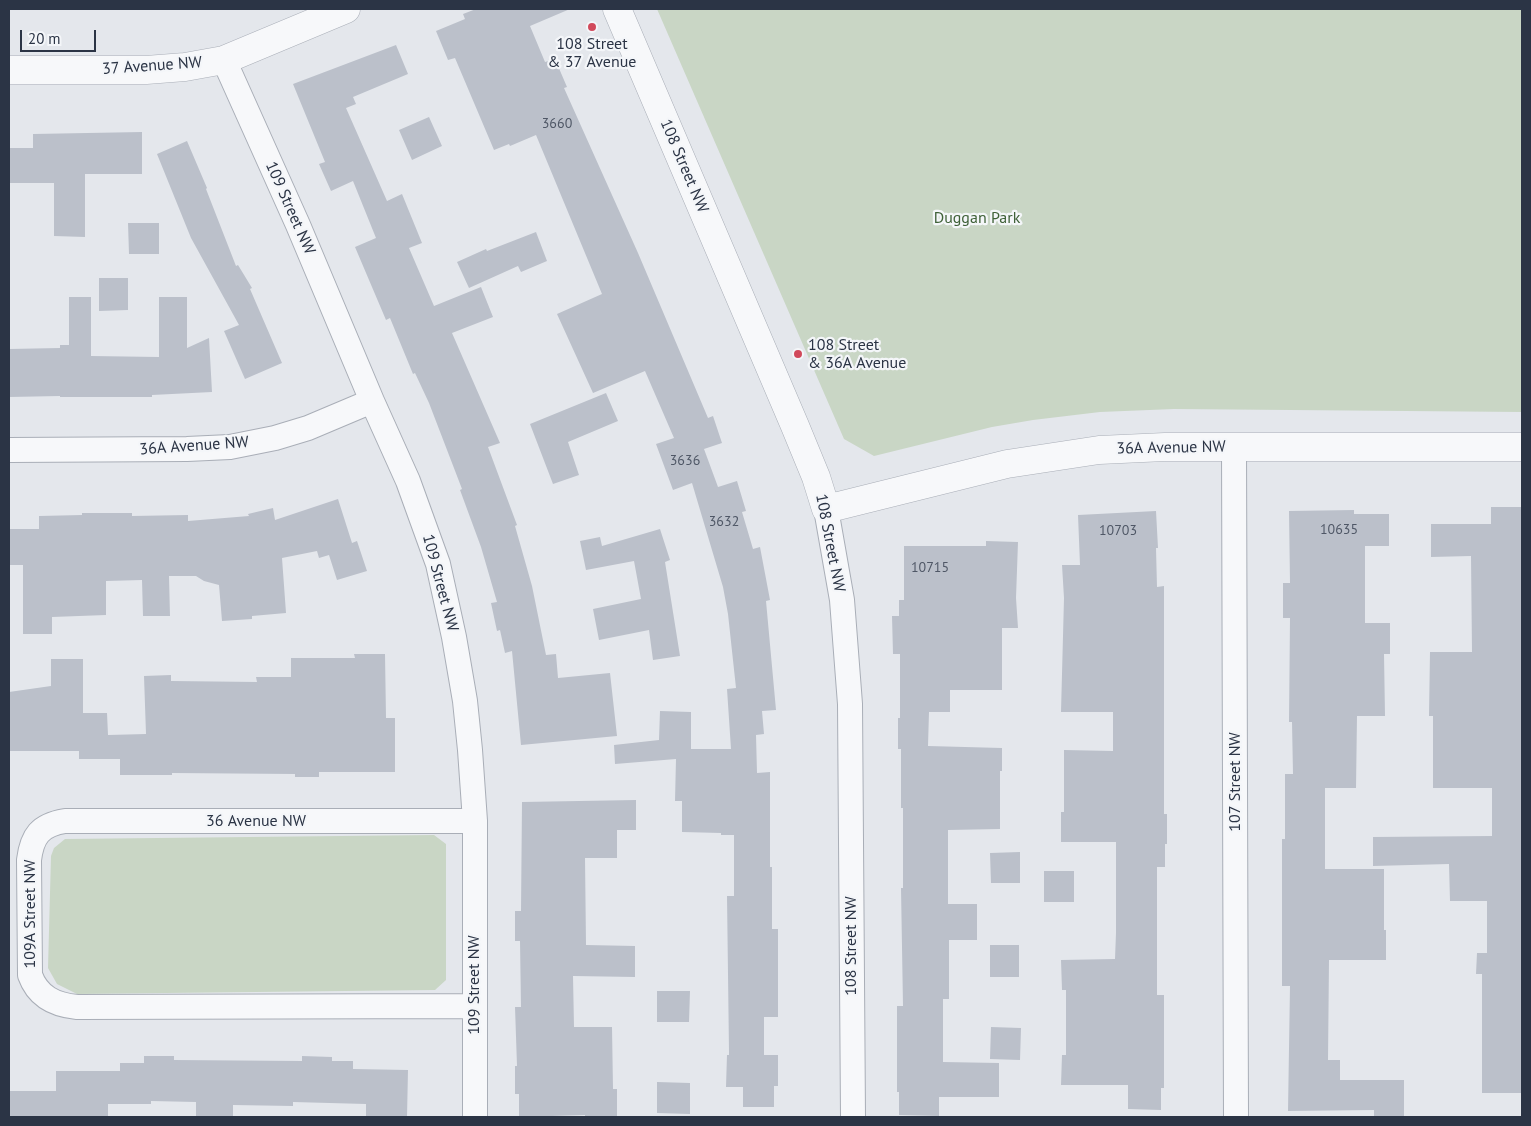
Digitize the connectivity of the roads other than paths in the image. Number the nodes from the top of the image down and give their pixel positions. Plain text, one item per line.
1 (346, 9) edge
2 (617, 9) edge
3 (224, 60) junction
4 (9, 70) edge
5 (372, 401) junction
6 (1234, 447) junction
7 (1522, 447) edge
8 (9, 450) edge
9 (826, 509) junction
10 (475, 821) junction
11 (40, 832) joint
12 (474, 1006) junction
13 (475, 1117) edge
14 (852, 1117) edge
15 (1236, 1117) edge

1 - 3 street, 37 Avenue NW
2 - 9 street, 108 Street NW
3 - 4 street, 37 Avenue NW
3 - 5 street, 109 Street NW
5 - 8 street, 36A Avenue NW
5 - 10 street, 109 Street NW
6 - 7 street, 36A Avenue NW
6 - 9 street, 36A Avenue NW
6 - 15 street, 107 Street NW
9 - 14 street, 108 Street NW
10 - 11 street, 36 Avenue NW
10 - 12 street, 109 Street NW
11 - 12 street, 109A Street NW
12 - 13 street, 109 Street NW

